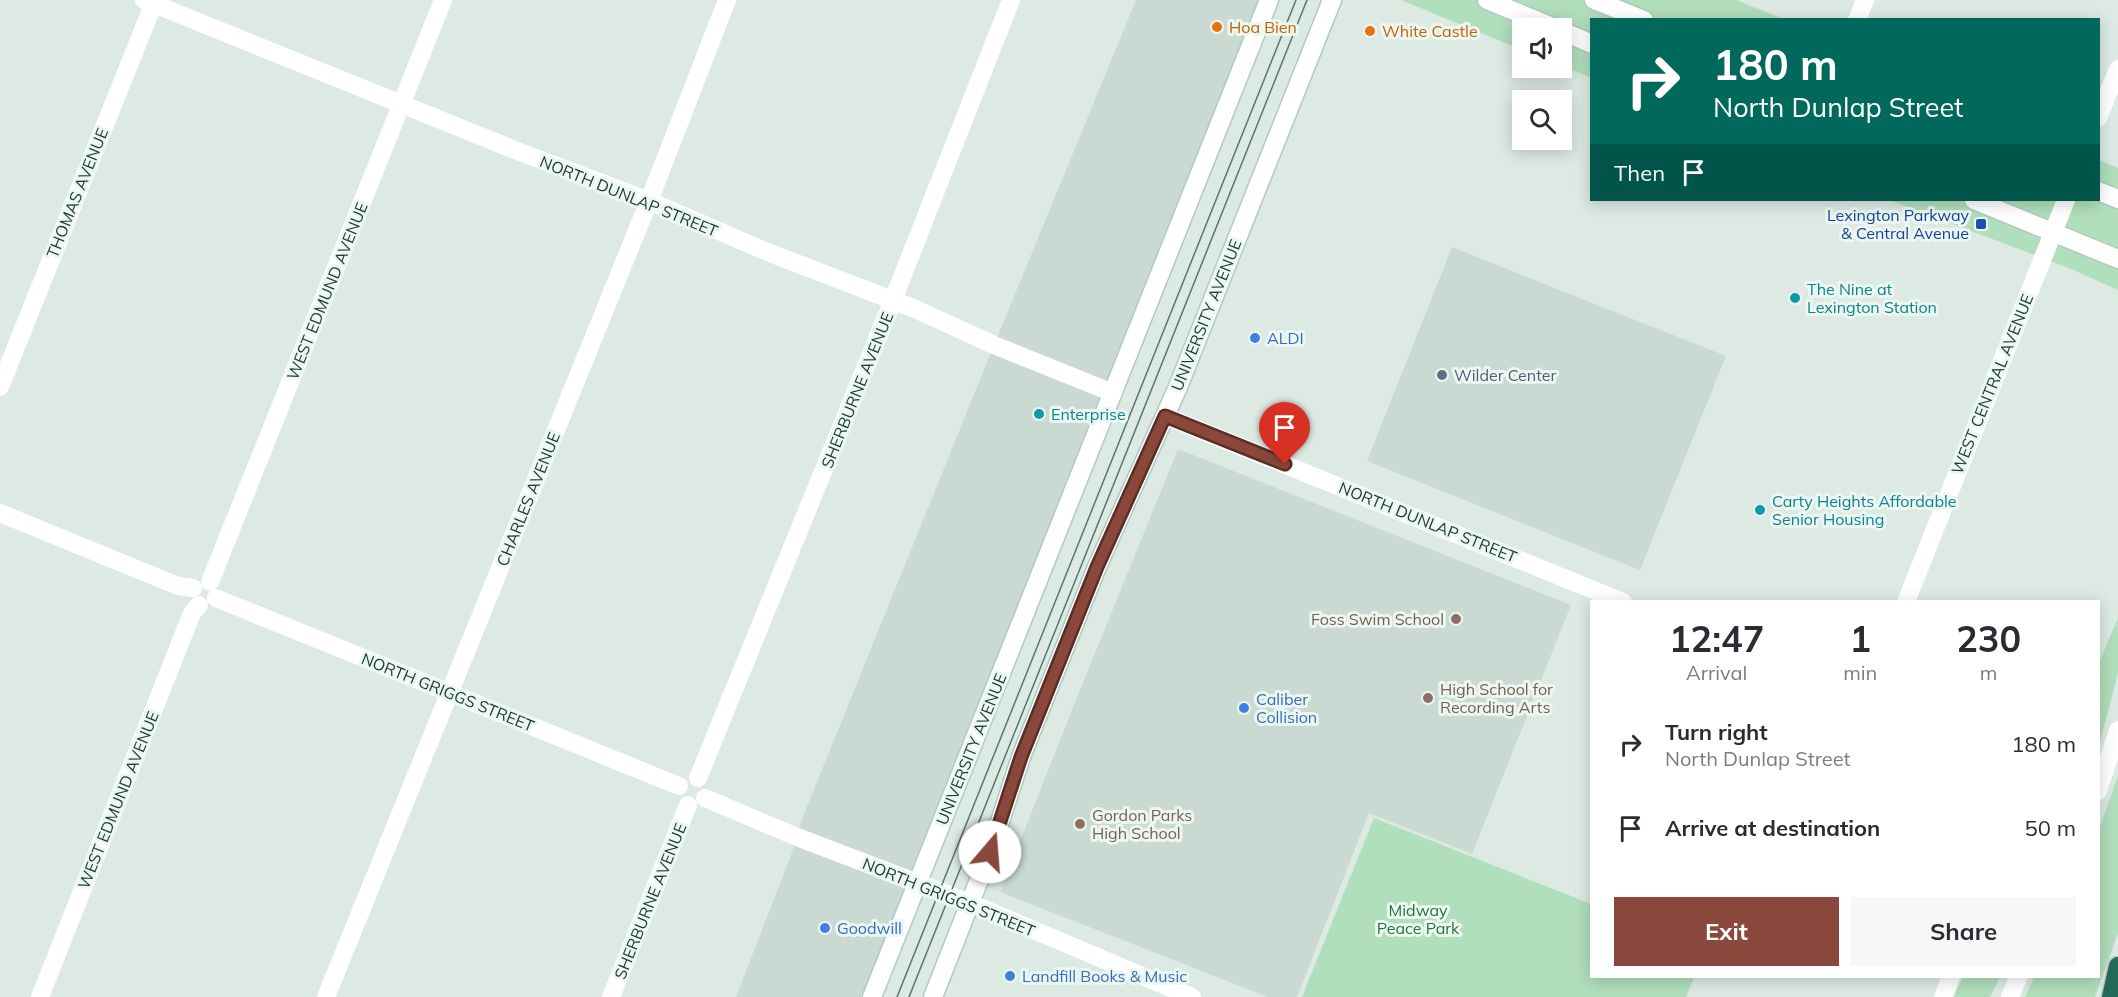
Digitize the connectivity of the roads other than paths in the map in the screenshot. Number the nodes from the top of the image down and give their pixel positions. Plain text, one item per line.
1 (443, 0) edge
2 (727, 0) edge
3 (1011, 0) edge
4 (1269, 0) edge
5 (1332, 0) edge
6 (1487, 0) edge
7 (1594, 0) edge
8 (1865, 0) edge
9 (151, 1) edge
10 (1531, 18) edge
11 (1639, 18) edge
12 (1858, 18) edge
13 (1572, 35) edge
14 (1590, 43) edge
15 (2118, 69) edge
16 (402, 104) junction
17 (2100, 113) edge
18 (2100, 192) edge
19 (2118, 199) edge
20 (649, 201) junction
21 (1976, 201) edge
22 (2066, 201) edge
23 (2052, 232) junction
24 (2115, 258) edge
25 (893, 300) junction
26 (0, 387) edge
27 (1113, 393) junction
28 (1165, 416) junction
29 (0, 513) edge
30 (204, 593) junction
31 (1618, 600) edge
32 (1907, 600) edge
33 (450, 693) junction
34 (2118, 730) edge
35 (698, 778) junction
36 (2100, 785) edge
37 (679, 786) junction
38 (697, 802) junction
39 (918, 883) junction
40 (970, 903) junction
41 (2118, 966) edge
42 (1950, 978) edge
43 (2018, 978) edge
44 (40, 997) edge
45 (326, 997) edge
46 (611, 997) edge
47 (872, 997) edge
48 (933, 997) edge
49 (1192, 997) edge
50 (1943, 997) edge
51 (2010, 997) edge
52 (2111, 997) edge

1 - 16 street, WEST EDMUND AVENUE
2 - 20 street, CHARLES AVENUE
3 - 25 street, SHERBURNE AVENUE
4 - 27 street, UNIVERSITY AVENUE
5 - 28 street, UNIVERSITY AVENUE
6 - 10 street
7 - 11 street
8 - 12 street
9 - 16 street, NORTH DUNLAP STREET
9 - 26 street, THOMAS AVENUE
13 - 14 street
15 - 17 street
16 - 20 street, NORTH DUNLAP STREET
16 - 30 street, WEST EDMUND AVENUE
18 - 19 street
20 - 25 street, NORTH DUNLAP STREET
20 - 33 street, CHARLES AVENUE
21 - 23 street
22 - 23 street, WEST CENTRAL AVENUE
23 - 24 street
23 - 32 street, WEST CENTRAL AVENUE
25 - 27 street, NORTH DUNLAP STREET
25 - 35 street, SHERBURNE AVENUE
27 - 39 street, UNIVERSITY AVENUE
28 - 31 street, NORTH DUNLAP STREET
28 - 40 street, UNIVERSITY AVENUE
29 - 30 street, NORTH GRIGGS STREET
30 - 33 street, NORTH GRIGGS STREET
30 - 44 street, WEST EDMUND AVENUE
33 - 37 street, NORTH GRIGGS STREET
33 - 45 street, CHARLES AVENUE
34 - 36 street
35 - 37 street
35 - 38 street
37 - 38 street
38 - 39 street, NORTH GRIGGS STREET
38 - 46 street, SHERBURNE AVENUE
39 - 40 street, NORTH GRIGGS STREET
39 - 47 street, UNIVERSITY AVENUE
40 - 48 street, UNIVERSITY AVENUE
40 - 49 street, NORTH GRIGGS STREET
41 - 52 highway
42 - 50 street
43 - 51 street

